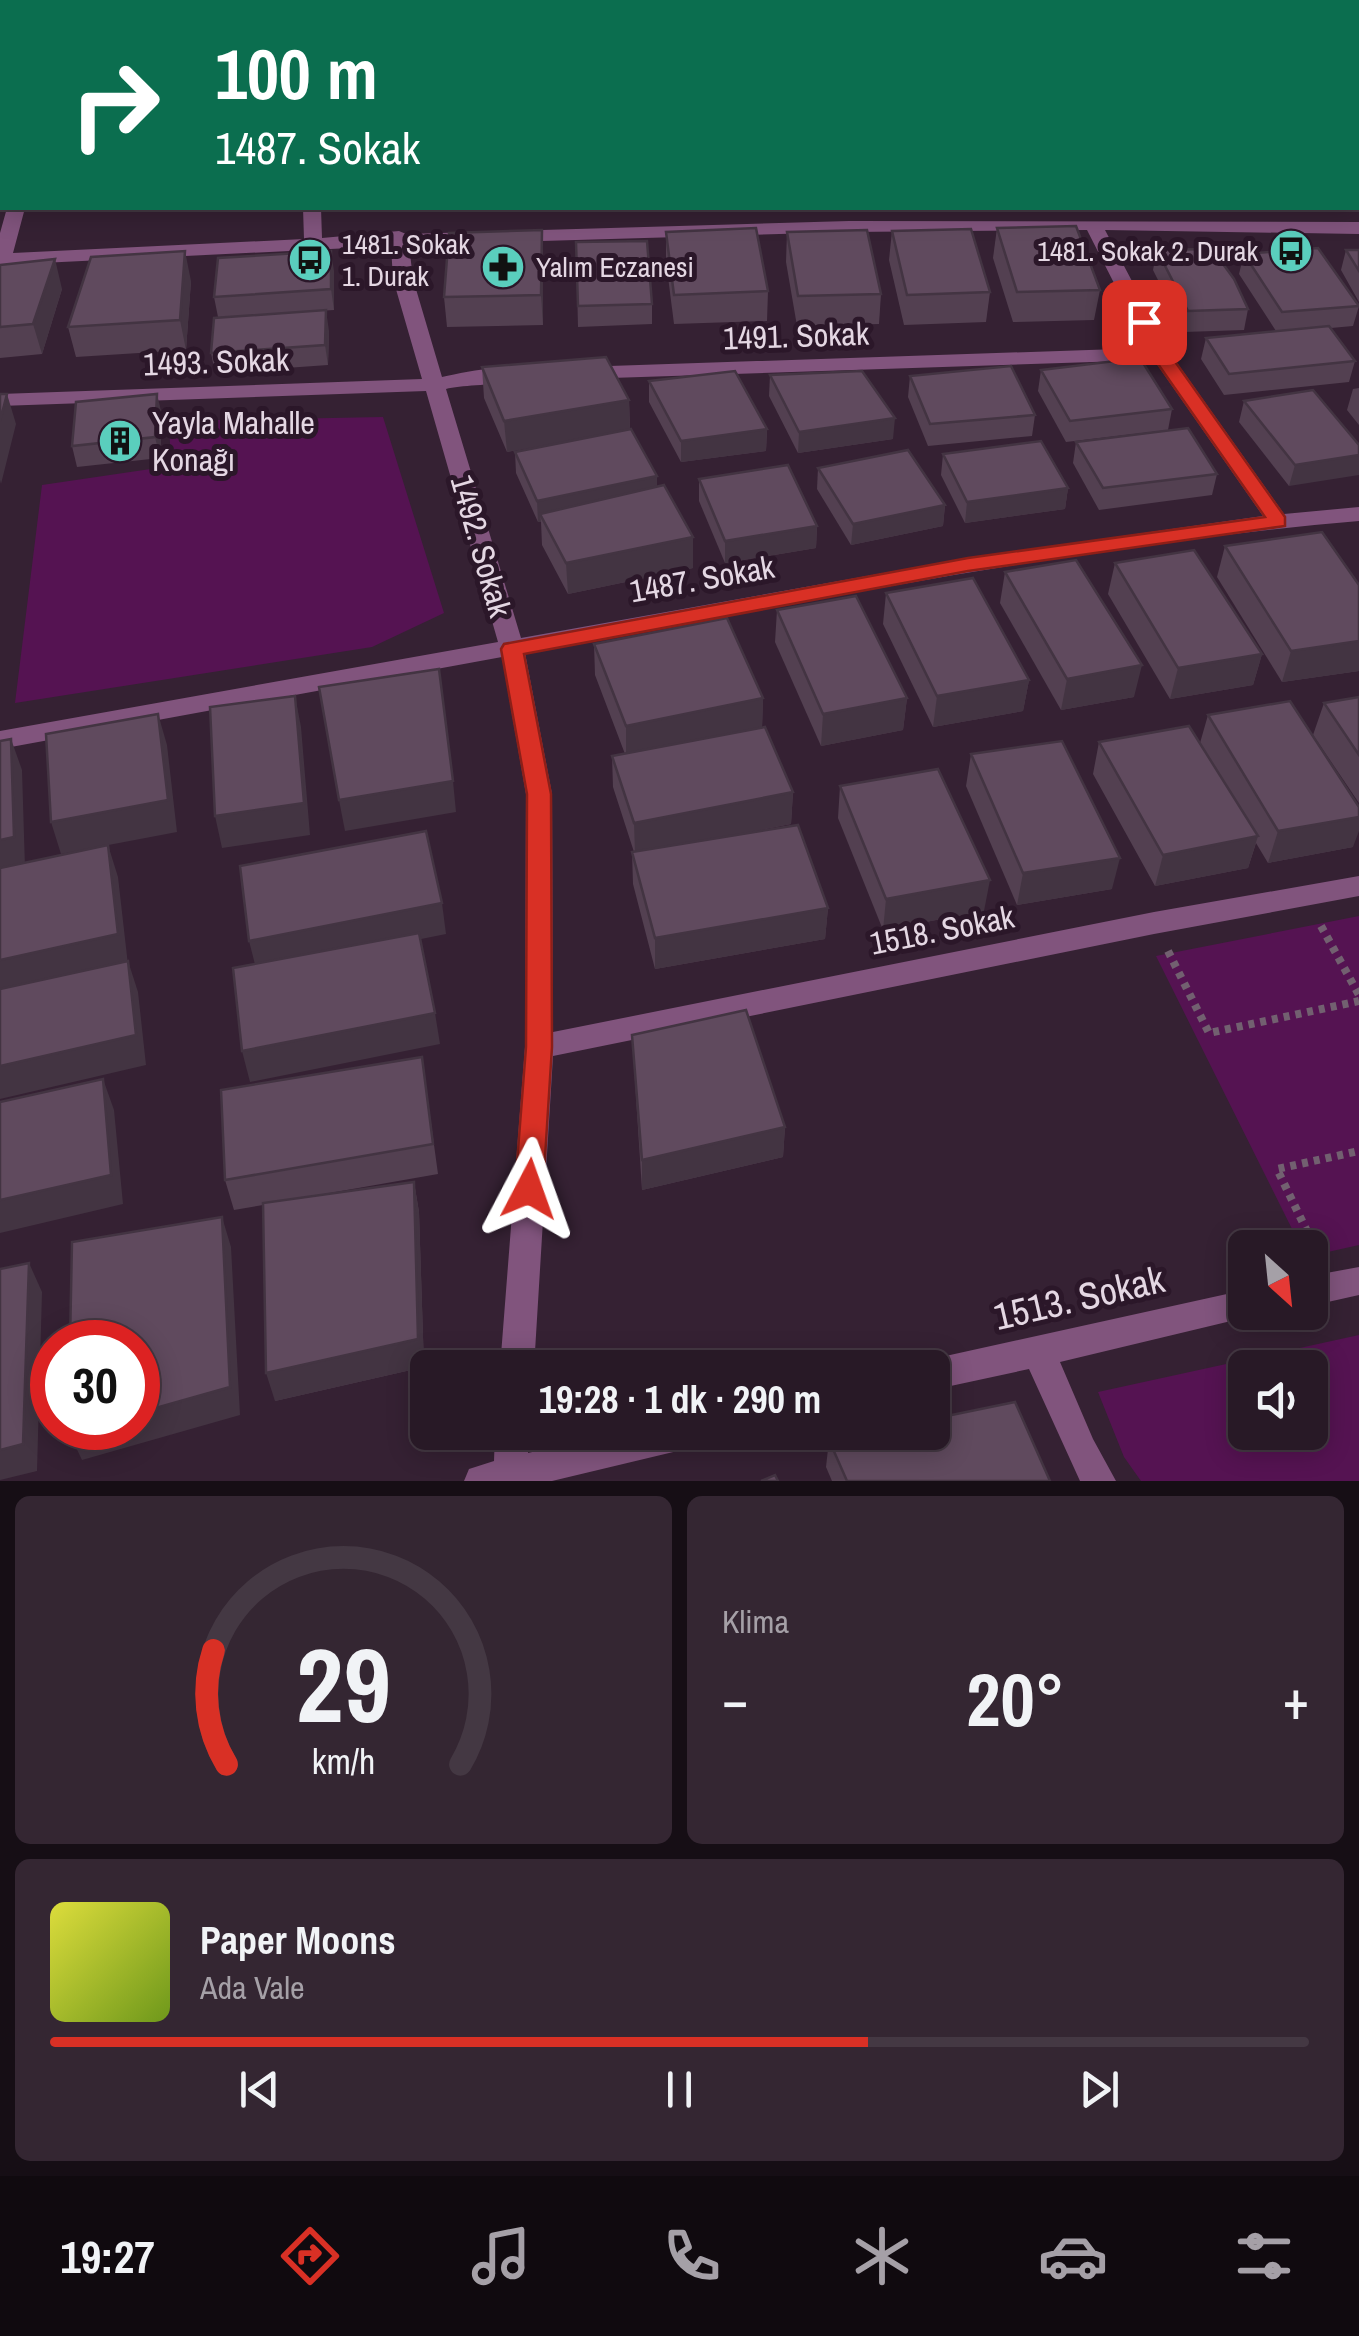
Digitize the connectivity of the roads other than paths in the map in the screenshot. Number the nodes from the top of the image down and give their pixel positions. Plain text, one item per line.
1 (15, 210) edge
2 (312, 210) edge
3 (762, 217) edge
4 (1282, 217) edge
5 (1094, 226) junction
6 (1359, 228) edge
7 (399, 237) junction
8 (313, 242) junction
9 (1, 259) edge
10 (1160, 354) junction
11 (434, 384) junction
12 (0, 400) edge
13 (1359, 514) edge
14 (1278, 521) junction
15 (512, 649) junction
16 (0, 740) edge
17 (1359, 886) edge
18 (539, 1047) junction
19 (1228, 1310) edge
20 (517, 1350) edge
21 (1038, 1350) junction
22 (950, 1371) edge
23 (507, 1450) edge
24 (617, 1450) edge
25 (500, 1479) edge
26 (1099, 1481) edge

1 - 9 street
2 - 8 street
3 - 5 street
3 - 7 street
4 - 5 street
4 - 6 street
5 - 10 street
7 - 8 street
7 - 11 street, 1492. Sokak
8 - 9 street
10 - 11 street, 1491. Sokak
10 - 14 street
11 - 12 street, 1493. Sokak
11 - 15 street, 1492. Sokak
13 - 14 street, 1487. Sokak
14 - 15 street, 1487. Sokak
15 - 16 street, 1487. Sokak
15 - 18 street, 1492. Sokak
17 - 18 street, 1518. Sokak
18 - 20 street, 1492. Sokak
19 - 21 street, 1513. Sokak
21 - 22 street, 1513. Sokak
21 - 26 street
23 - 25 street
24 - 25 street

